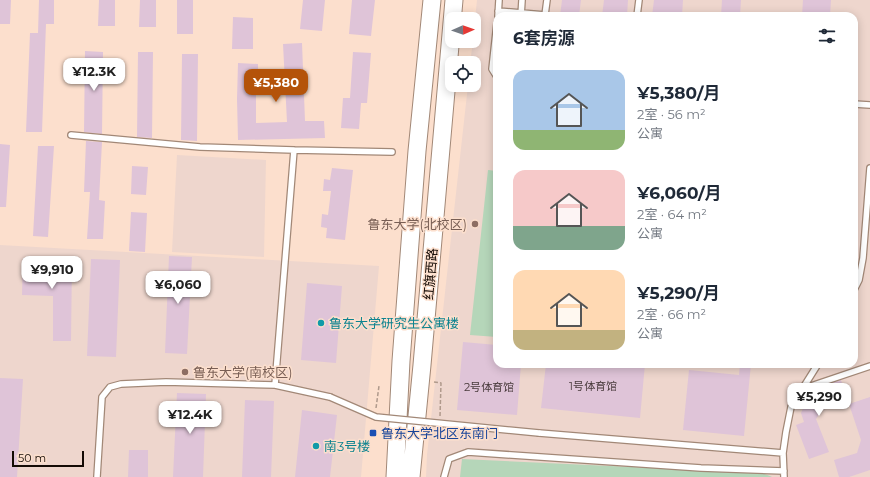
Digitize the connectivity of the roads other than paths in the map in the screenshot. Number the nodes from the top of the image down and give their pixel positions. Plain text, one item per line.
1 (432, 0) edge
2 (454, 0) edge
3 (500, 0) edge
4 (522, 0) edge
5 (547, 0) edge
6 (639, 0) edge
7 (498, 12) edge
8 (521, 12) edge
9 (546, 12) edge
10 (638, 12) edge
11 (493, 60) edge
12 (493, 71) edge
13 (858, 104) edge
14 (870, 105) edge
15 (72, 135) dead end
16 (294, 150) junction
17 (392, 152) dead end
18 (870, 168) edge
19 (868, 222) edge
20 (858, 282) edge
21 (870, 366) edge
22 (815, 368) edge
23 (275, 385) junction
24 (802, 389) junction
25 (783, 453) junction
26 (784, 474) edge
27 (97, 477) edge
28 (395, 477) edge
29 (411, 477) edge
30 (444, 477) edge

1 - 28 main road, 红旗西路
2 - 29 main road, 红旗西路
3 - 7 lane
4 - 8 lane
5 - 9 lane
6 - 10 lane
11 - 12 lane
13 - 14 lane
15 - 16 lane
16 - 17 lane
16 - 23 lane
18 - 19 lane
19 - 20 lane
21 - 24 lane
22 - 24 lane
23 - 25 lane, bridge
23 - 27 lane
24 - 25 lane
25 - 26 lane
26 - 30 lane

